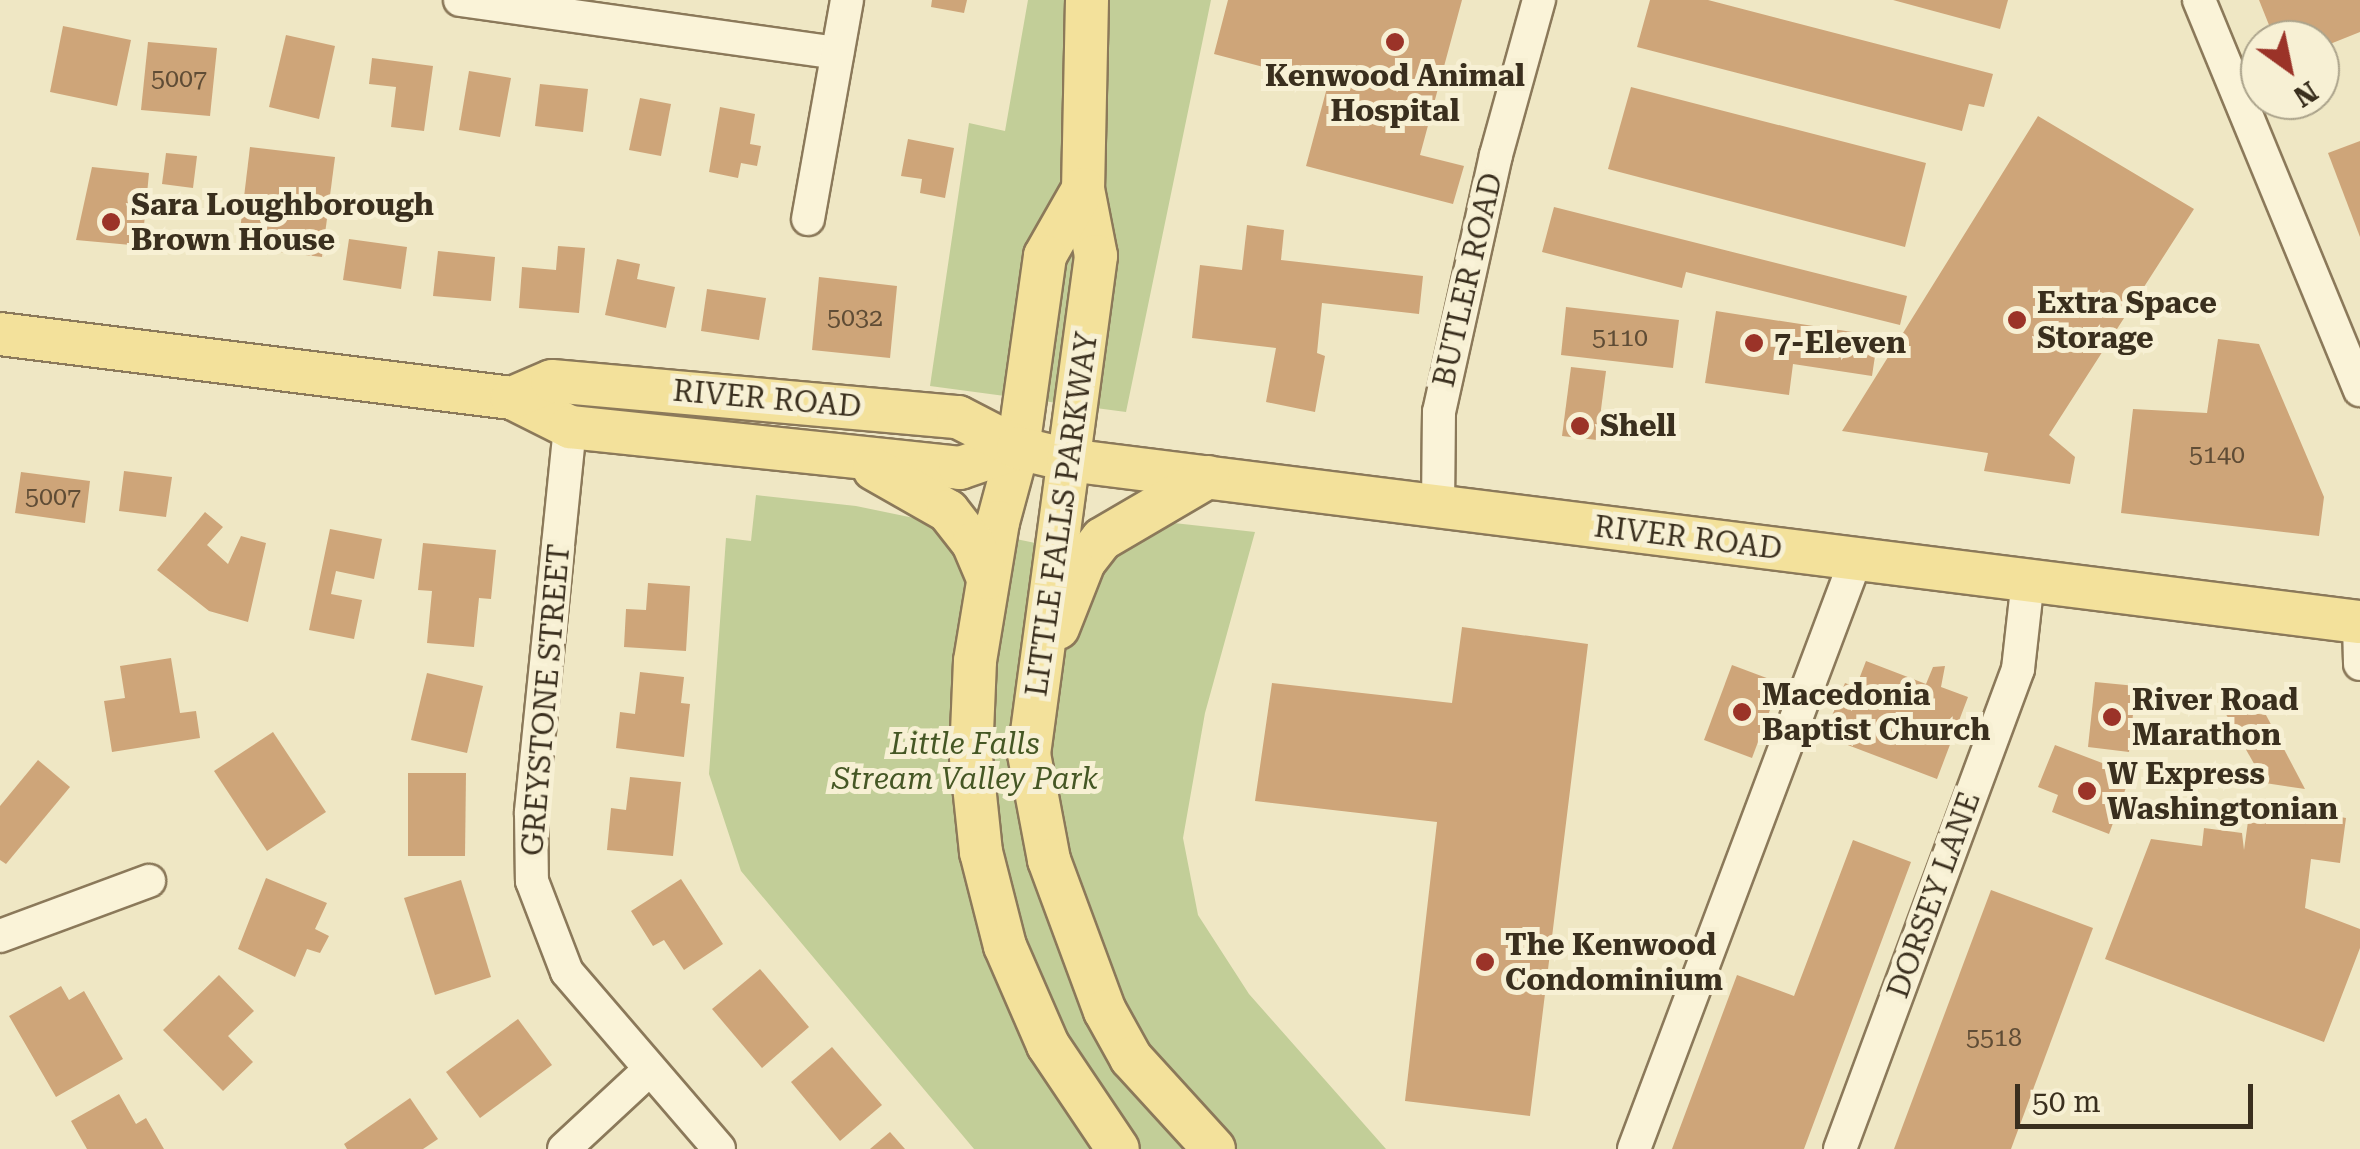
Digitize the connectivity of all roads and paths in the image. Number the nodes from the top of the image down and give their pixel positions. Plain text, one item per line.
1 (460, 0) edge
2 (847, 0) edge
3 (1087, 0) edge
4 (1539, 0) edge
5 (2199, 0) edge
6 (510, 4) edge
7 (837, 54) junction
8 (1083, 189) junction
9 (808, 218) dead end
10 (0, 334) edge
11 (2360, 390) edge
12 (750, 397) junction
13 (512, 398) junction
14 (570, 428) junction
15 (1018, 448) junction
16 (843, 456) junction
17 (1068, 460) junction
18 (1208, 477) junction
19 (1438, 506) junction
20 (1856, 559) junction
21 (988, 578) junction
22 (2028, 580) junction
23 (2360, 622) edge
24 (2360, 664) edge
25 (1038, 679) junction
26 (149, 881) dead end
27 (0, 936) edge
28 (648, 1071) junction
29 (564, 1149) edge
30 (719, 1149) edge
31 (1118, 1149) edge
32 (1214, 1149) edge
33 (1634, 1149) edge
34 (1840, 1149) edge

1 - 6 street
2 - 7 street
3 - 8 main road, LITTLE FALLS PARKWAY
4 - 19 street, BUTLER ROAD
5 - 11 street
6 - 7 street
7 - 9 street
8 - 15 main road, LITTLE FALLS PARKWAY
8 - 17 main road, LITTLE FALLS PARKWAY
10 - 13 main road, RIVER ROAD
12 - 13 main road, RIVER ROAD
12 - 14 main road
12 - 15 main road, RIVER ROAD
13 - 14 main road, RIVER ROAD
14 - 16 main road, RIVER ROAD
14 - 28 street, GREYSTONE STREET
15 - 16 main road, RIVER ROAD
15 - 17 main road, RIVER ROAD
15 - 21 main road, LITTLE FALLS PARKWAY
16 - 21 main road
17 - 18 main road, RIVER ROAD
17 - 25 main road, LITTLE FALLS PARKWAY
18 - 19 main road, RIVER ROAD
18 - 25 main road
19 - 20 main road, RIVER ROAD
20 - 22 main road, RIVER ROAD
20 - 33 street
21 - 31 main road, LITTLE FALLS PARKWAY
22 - 23 main road, RIVER ROAD
22 - 34 street, DORSEY LANE
23 - 24 street
25 - 32 main road, LITTLE FALLS PARKWAY
26 - 27 street
28 - 29 street
28 - 30 street, GREYSTONE STREET

